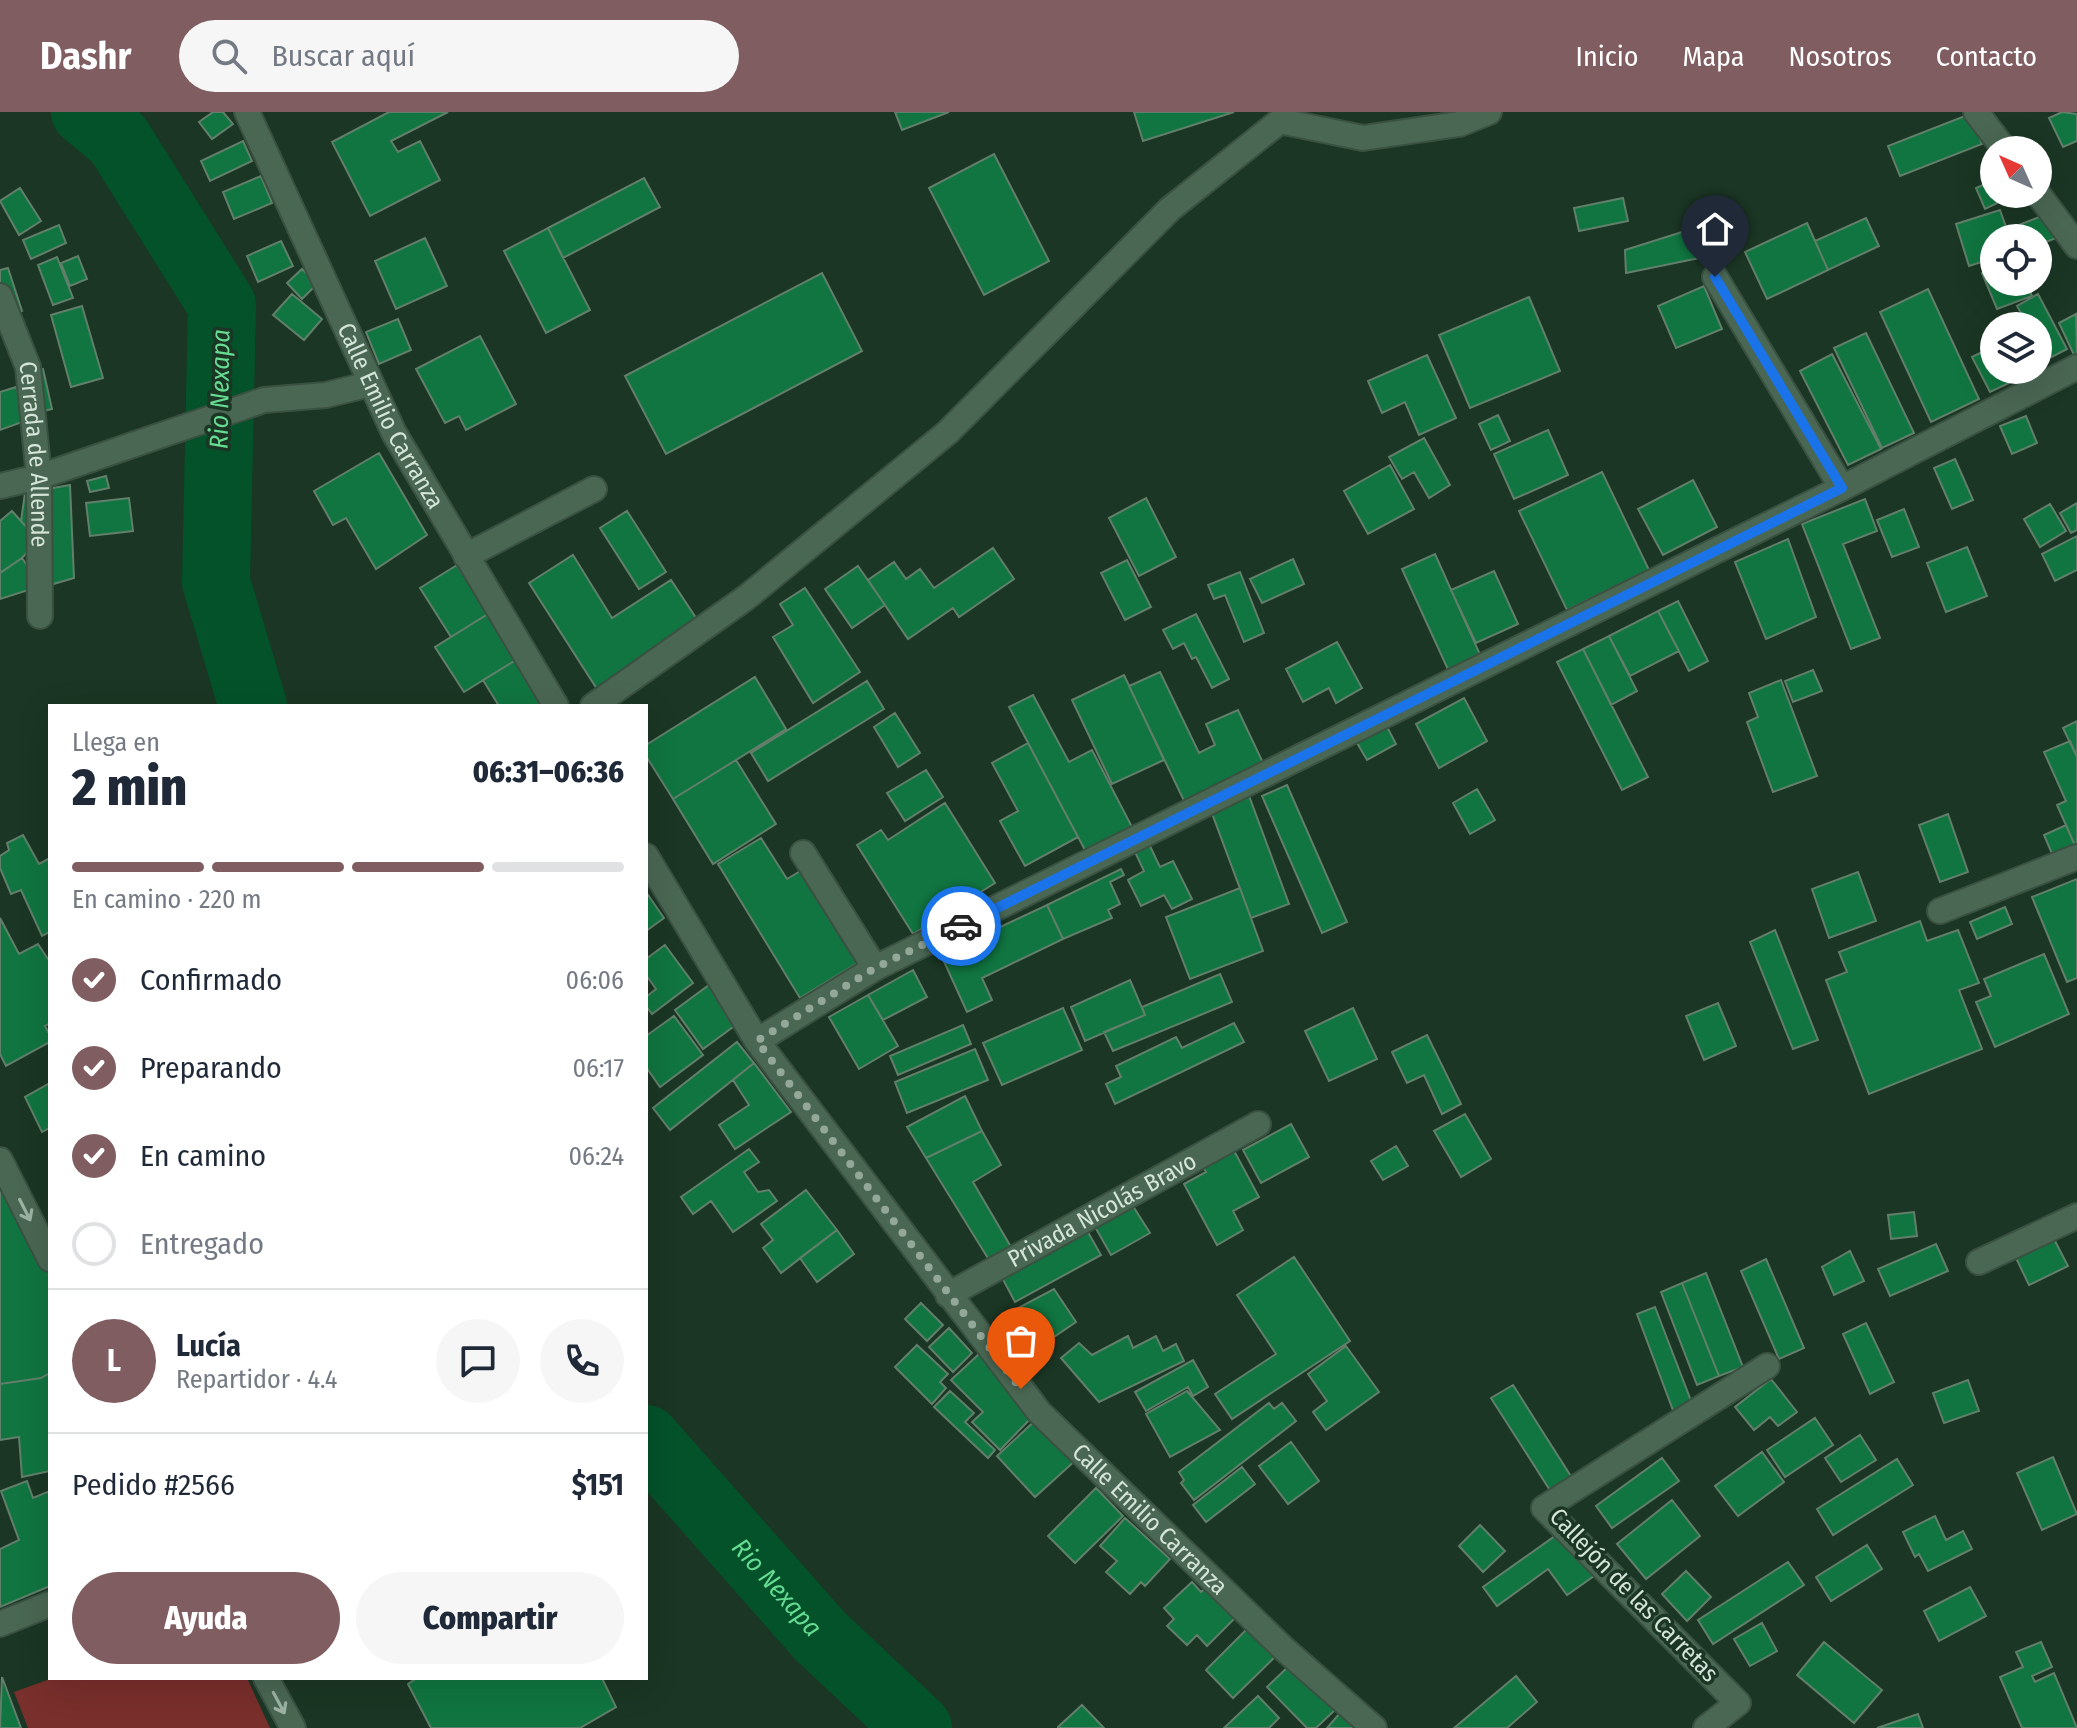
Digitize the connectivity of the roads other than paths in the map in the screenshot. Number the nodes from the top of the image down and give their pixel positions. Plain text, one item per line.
1 (247, 112) edge
2 (1489, 112) edge
3 (1976, 112) edge
4 (1281, 116) edge
5 (1994, 136) edge
6 (2048, 208) edge
7 (2077, 246) edge
8 (1715, 277) dead end
9 (0, 296) edge
10 (2077, 367) edge
11 (370, 384) junction
12 (39, 477) junction
13 (0, 486) edge
14 (1842, 488) junction
15 (594, 489) dead end
16 (466, 556) junction
17 (40, 616) dead end
18 (555, 704) edge
19 (596, 704) edge
20 (803, 853) dead end
21 (2077, 857) edge
22 (648, 859) edge
23 (1940, 911) dead end
24 (875, 968) junction
25 (757, 1041) junction
26 (1258, 1124) dead end
27 (0, 1160) edge
28 (2077, 1216) edge
29 (48, 1255) edge
30 (1979, 1262) dead end
31 (948, 1295) junction
32 (1767, 1366) dead end
33 (48, 1605) edge
34 (0, 1624) edge
35 (267, 1680) edge
36 (293, 1728) edge
37 (1374, 1728) edge
38 (1706, 1728) edge

1 - 11 street, Calle Emilio Carranza
2 - 4 street
3 - 5 street
4 - 19 street
6 - 7 street
8 - 14 street
9 - 12 street, Cerrada de Allende
10 - 14 street
11 - 12 street
11 - 16 street, Calle Emilio Carranza
12 - 13 street
12 - 17 street, Cerrada de Allende
14 - 24 street
15 - 16 street
16 - 18 street, Calle Emilio Carranza
20 - 24 street
21 - 23 street
22 - 25 street, Calle Emilio Carranza
24 - 25 street
25 - 31 street, Calle Emilio Carranza
26 - 31 street, Privada Nicolás Bravo
27 -> 29 street
28 - 30 street
31 - 37 street, Calle Emilio Carranza
32 - 38 street, Callejón de las Carretas
33 - 34 street
35 -> 36 street

